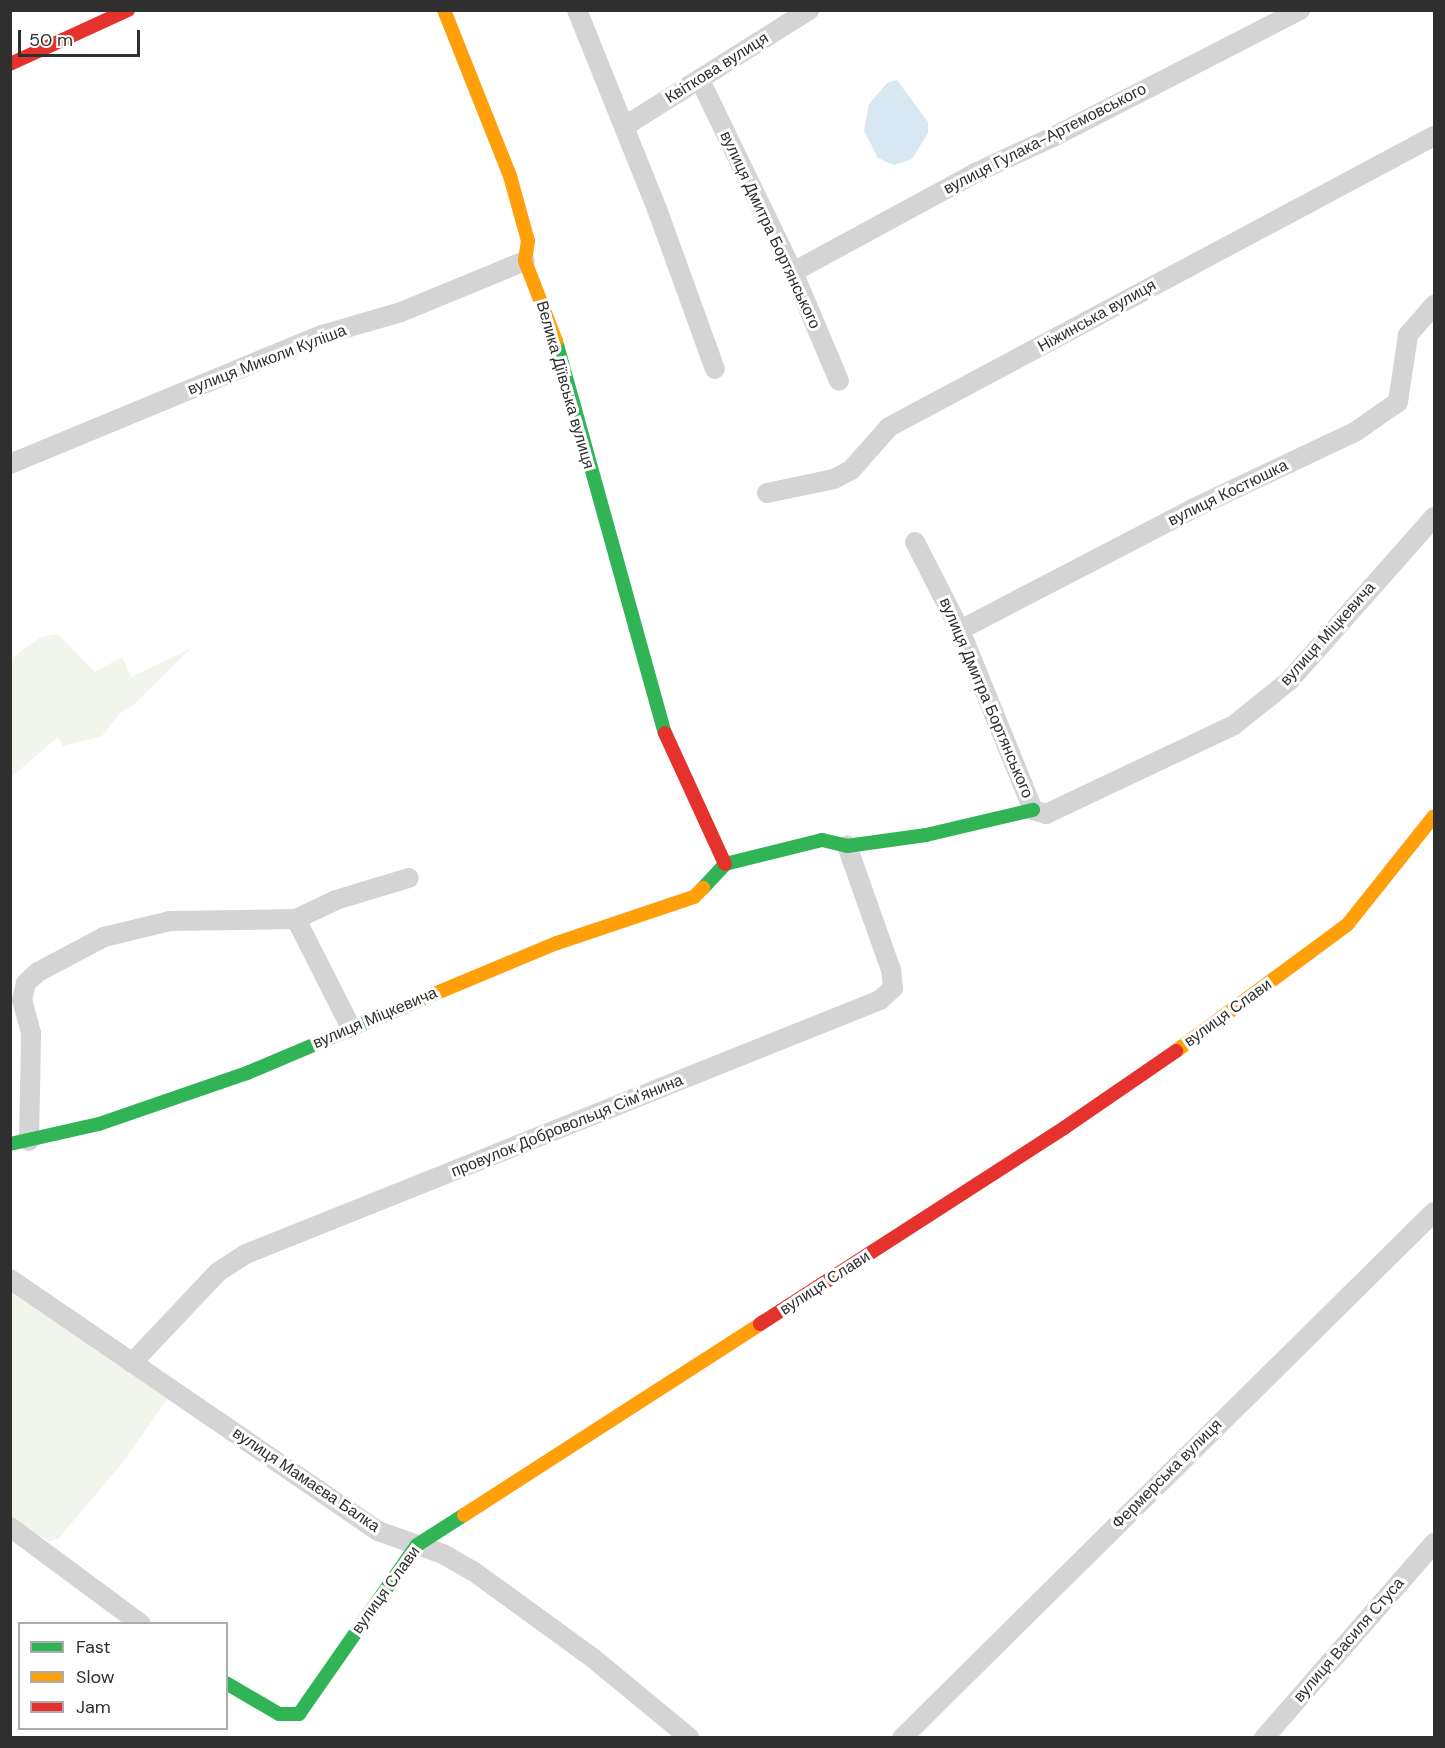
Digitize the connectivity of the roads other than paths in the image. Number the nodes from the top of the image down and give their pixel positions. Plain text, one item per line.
1 (128, 10) edge
2 (444, 10) edge
3 (577, 10) edge
4 (809, 10) edge
5 (1300, 10) edge
6 (10, 64) edge
7 (699, 80) junction
8 (625, 126) junction
9 (1434, 136) edge
10 (525, 261) junction
11 (793, 272) junction
12 (1434, 305) edge
13 (715, 369) dead end
14 (839, 381) dead end
15 (10, 464) edge
16 (766, 494) dead end
17 (1434, 517) edge
18 (915, 542) dead end
19 (960, 630) junction
20 (1040, 812) junction
21 (1434, 816) edge
22 (847, 846) junction
23 (725, 864) junction
24 (410, 879) dead end
25 (296, 919) junction
26 (351, 1028) junction
27 (20, 1142) edge
28 (1434, 1212) edge
29 (10, 1279) edge
30 (132, 1363) junction
31 (10, 1527) edge
32 (1434, 1543) edge
33 (417, 1545) junction
34 (140, 1622) edge
35 (228, 1684) edge
36 (690, 1737) edge
37 (902, 1737) edge
38 (1264, 1737) edge

1 - 6 street
2 - 10 street, Велика Діївська вулиця
3 - 8 street
4 - 7 street, Квіткова вулиця
5 - 11 street, вулиця Гулака-Артемовського
7 - 8 street, Квіткова вулиця
7 - 11 street, вулиця Дмитра Бортянського
8 - 13 street
9 - 16 street, Ніжинська вулиця
10 - 15 street, вулиця Миколи Куліша
10 - 23 street, Велика Діївська вулиця
11 - 14 street, вулиця Дмитра Бортянського
12 - 19 street, вулиця Костюшка
17 - 20 street, вулиця Міцкевича
18 - 19 street, вулиця Дмитра Бортянського
19 - 20 street, вулиця Дмитра Бортянського
20 - 22 street, вулиця Міцкевича
21 - 33 street, вулиця Слави
22 - 23 street, вулиця Міцкевича
22 - 30 street, провулок Добровольця Сім'янина
23 - 26 street, вулиця Міцкевича
24 - 25 street
25 - 26 street
25 - 27 street
26 - 27 street, вулиця Міцкевича
28 - 37 street, Фермерська вулиця
29 - 30 street, вулиця Мамаєва Балка
30 - 33 street, вулиця Мамаєва Балка
31 - 34 street
32 - 38 street, вулиця Василя Стуса
33 - 35 street, вулиця Слави
33 - 36 street, вулиця Мамаєва Балка

